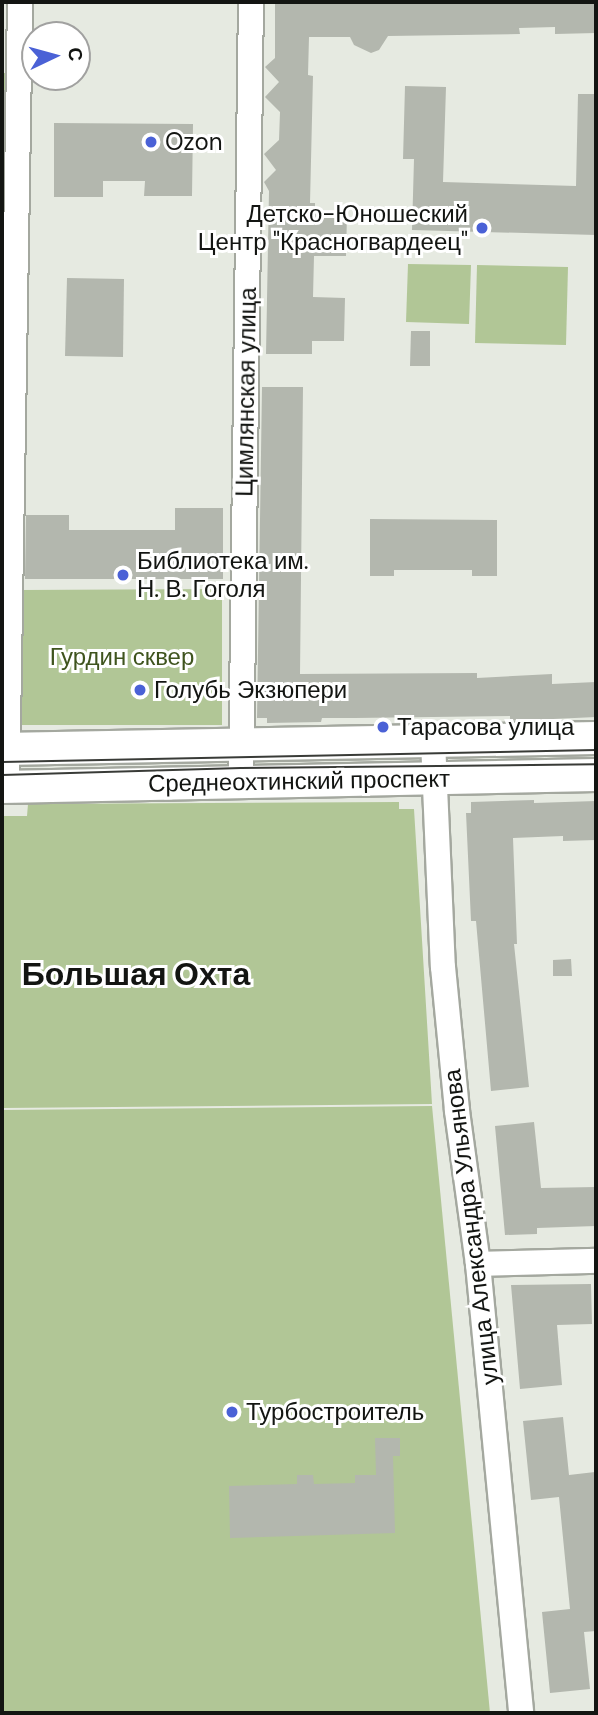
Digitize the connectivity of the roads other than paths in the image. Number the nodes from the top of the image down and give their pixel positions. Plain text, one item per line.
1 (20, 2) edge
2 (251, 2) edge
3 (596, 738) edge
4 (433, 741) junction
5 (242, 744) junction
6 (5, 749) edge
7 (596, 775) edge
8 (434, 778) junction
9 (241, 782) junction
10 (4, 786) edge
11 (596, 1261) edge
12 (478, 1264) junction
13 (521, 1713) edge

1 - 6 street
2 - 5 street, Цимлянская улица
3 - 4 main road, Среднеохтинский проспект
4 - 5 main road, Среднеохтинский проспект
4 - 8 street, улица Александра Ульянова
5 - 6 main road, Среднеохтинский проспект
5 - 9 street, Цимлянская улица
6 - 10 street
7 - 8 main road, Среднеохтинский проспект
8 - 9 main road, Среднеохтинский проспект
8 - 12 street, улица Александра Ульянова
9 - 10 main road, Среднеохтинский проспект
11 - 12 street
12 - 13 street, улица Александра Ульянова

